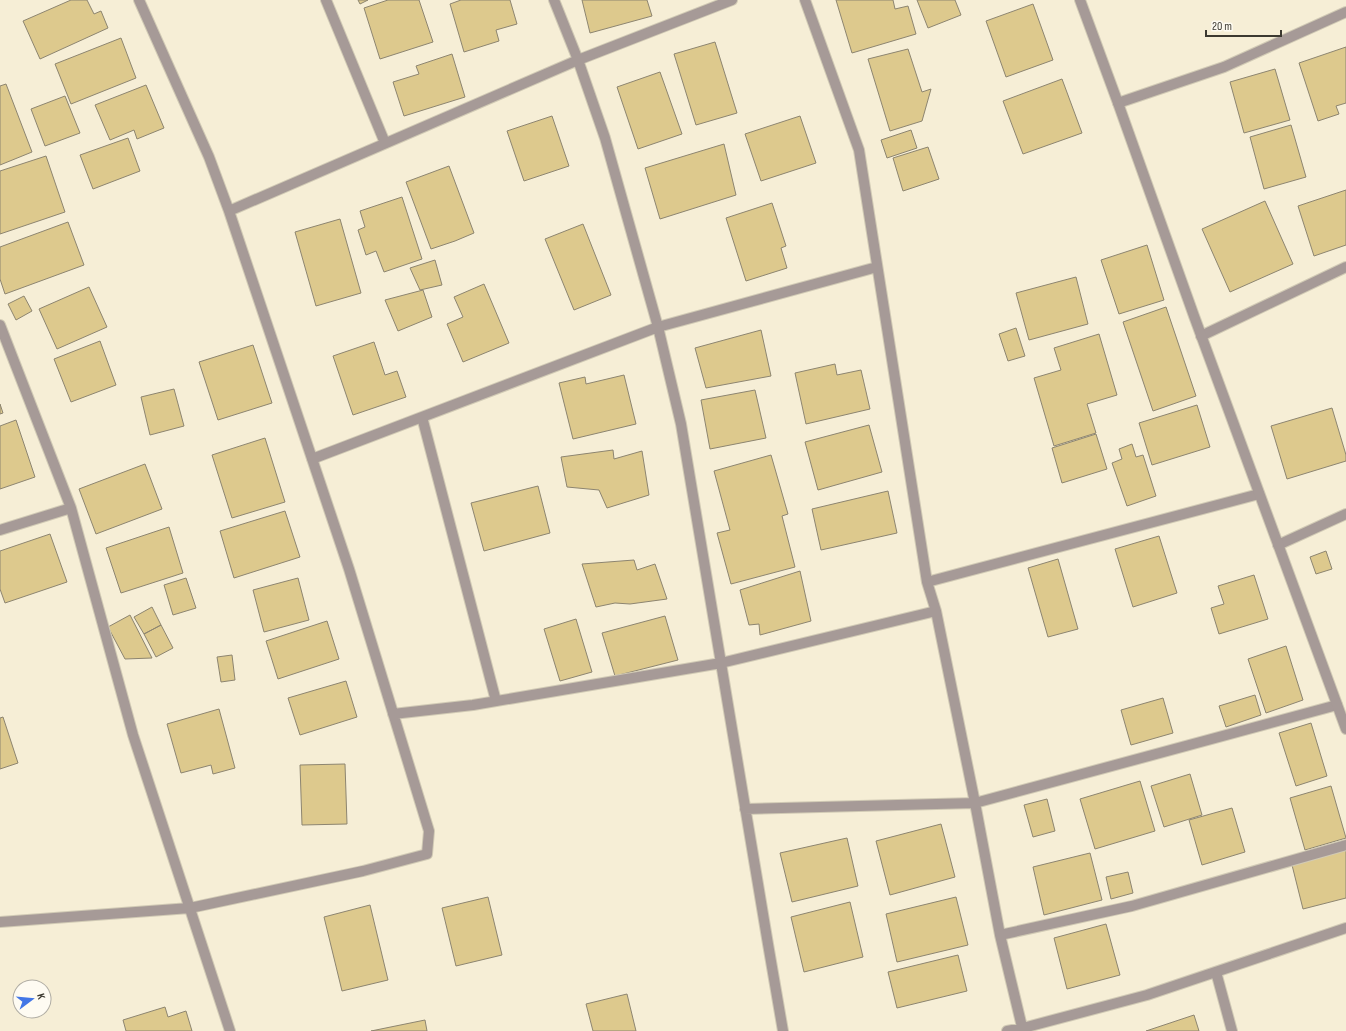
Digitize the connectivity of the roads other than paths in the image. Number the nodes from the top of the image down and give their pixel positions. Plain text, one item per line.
1 (139, 0) edge
2 (326, 0) edge
3 (554, 0) edge
4 (732, 0) edge
5 (805, 0) edge
6 (1080, 0) edge
7 (1346, 12) edge
8 (578, 60) junction
9 (1118, 103) junction
10 (385, 143) junction
11 (229, 211) junction
12 (877, 267) junction
13 (1346, 267) edge
14 (0, 325) edge
15 (658, 328) junction
16 (1201, 336) junction
17 (422, 417) junction
18 (312, 459) junction
19 (1259, 494) junction
20 (72, 508) junction
21 (1346, 514) edge
22 (0, 530) edge
23 (1278, 545) junction
24 (927, 582) junction
25 (936, 611) junction
26 (721, 663) junction
27 (496, 701) junction
28 (1336, 705) junction
29 (393, 714) junction
30 (1346, 729) edge
31 (975, 803) junction
32 (745, 809) junction
33 (1346, 845) edge
34 (190, 908) junction
35 (0, 922) edge
36 (1346, 928) edge
37 (1000, 935) junction
38 (1216, 972) junction
39 (1023, 1030) edge
40 (230, 1031) edge
41 (783, 1031) edge
42 (1007, 1031) edge
43 (1232, 1031) edge

1 - 11 street
2 - 10 street
3 - 8 street
4 - 8 street
5 - 12 street
6 - 9 street
7 - 9 street
8 - 10 street
8 - 15 street
9 - 16 street
10 - 11 street
11 - 18 street
12 - 15 street
12 - 24 street
13 - 16 street
14 - 20 street
15 - 17 street
15 - 26 street
16 - 19 street
17 - 18 street
17 - 27 street
18 - 29 street
19 - 23 street
19 - 24 street
20 - 22 street
20 - 34 street
21 - 23 street
23 - 28 street
24 - 25 street
25 - 26 street
25 - 31 street
26 - 27 street
26 - 32 street
27 - 29 street
28 - 30 street
28 - 31 street
29 - 34 street
31 - 32 street
31 - 37 street
32 - 41 street
33 - 37 street
34 - 35 street
34 - 40 street
36 - 38 street
37 - 39 street
38 - 39 street
38 - 43 street
39 - 42 street

